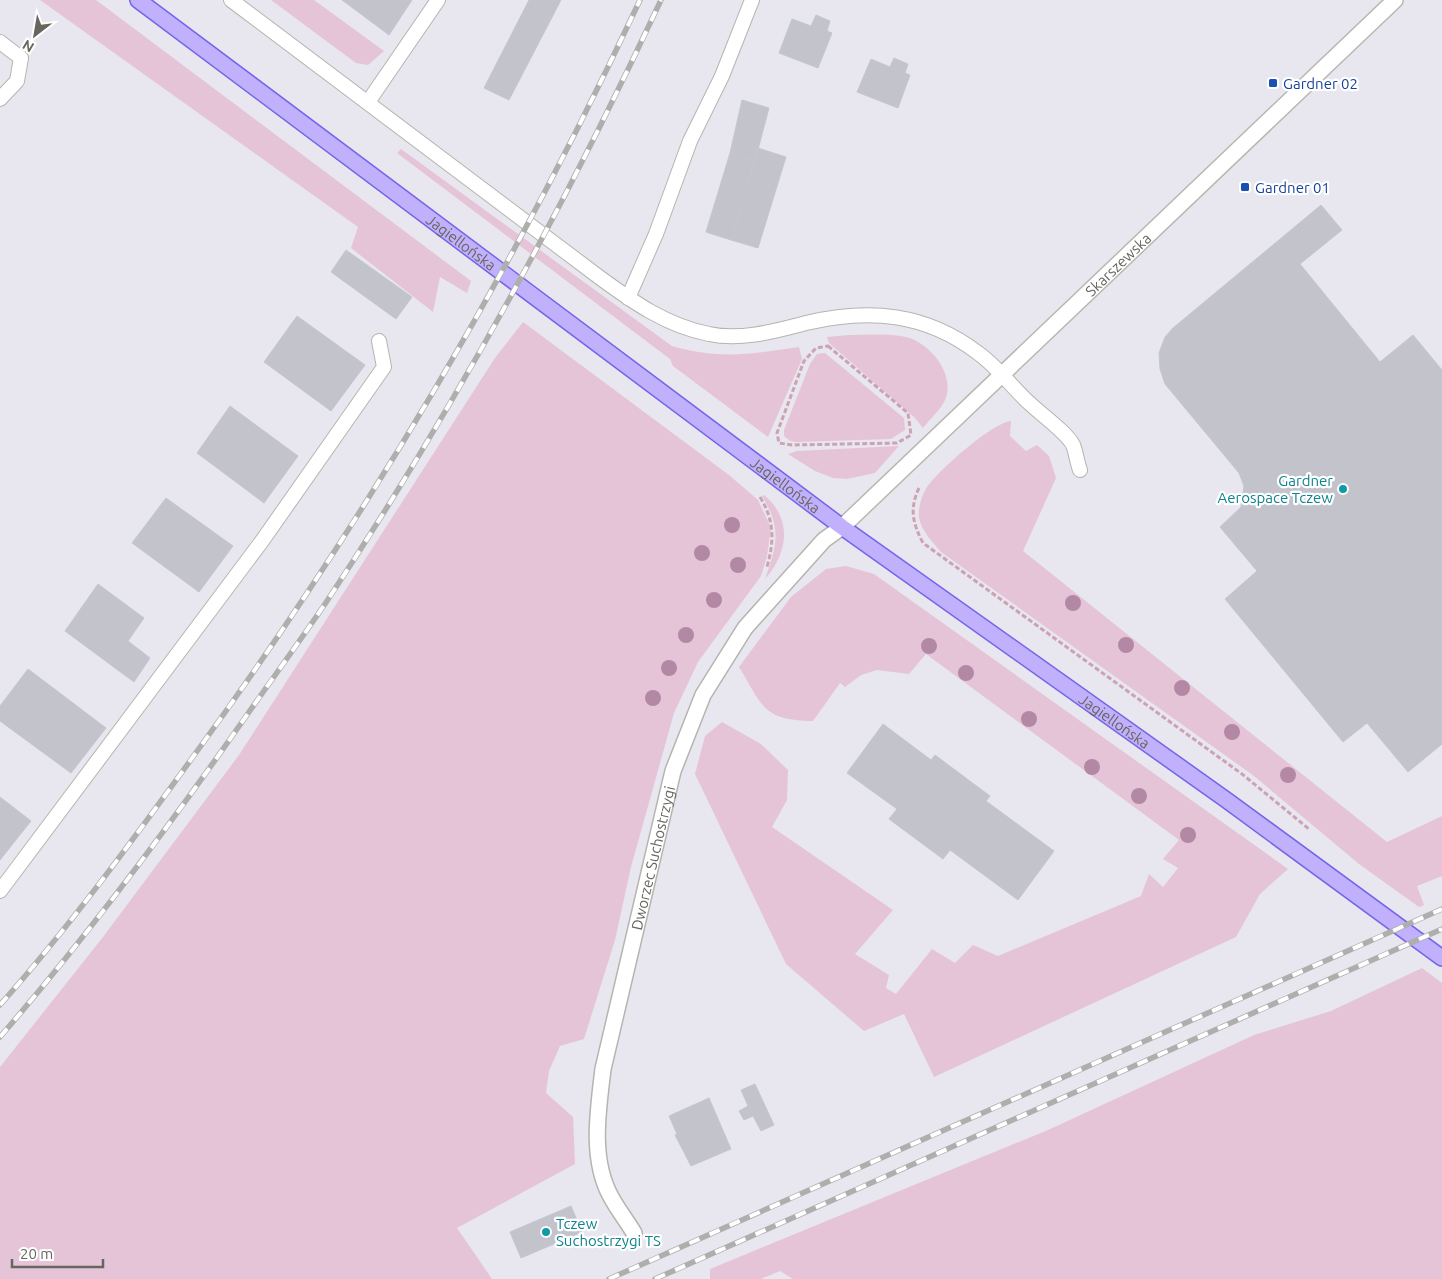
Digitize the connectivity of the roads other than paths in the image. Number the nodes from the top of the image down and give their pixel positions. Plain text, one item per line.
1 (138, 0) edge
2 (231, 0) edge
3 (438, 0) edge
4 (752, 0) edge
5 (1394, 0) edge
6 (0, 42) edge
7 (0, 99) edge
8 (368, 102) junction
9 (628, 298) junction
10 (379, 340) dead end
11 (1002, 375) junction
12 (1080, 470) dead end
13 (842, 527) junction
14 (0, 891) edge
15 (1442, 958) edge
16 (634, 1233) dead end

1 - 13 main road, Jagiellońska
2 - 8 lane
3 - 8 lane
4 - 9 lane
5 - 11 street, Skarszewska
6 - 7 lane
8 - 9 lane
9 - 11 lane
10 - 14 lane
11 - 12 lane
11 - 13 street, Skarszewska
13 - 15 main road, Jagiellońska
13 - 16 street, Dworzec Suchostrzygi

